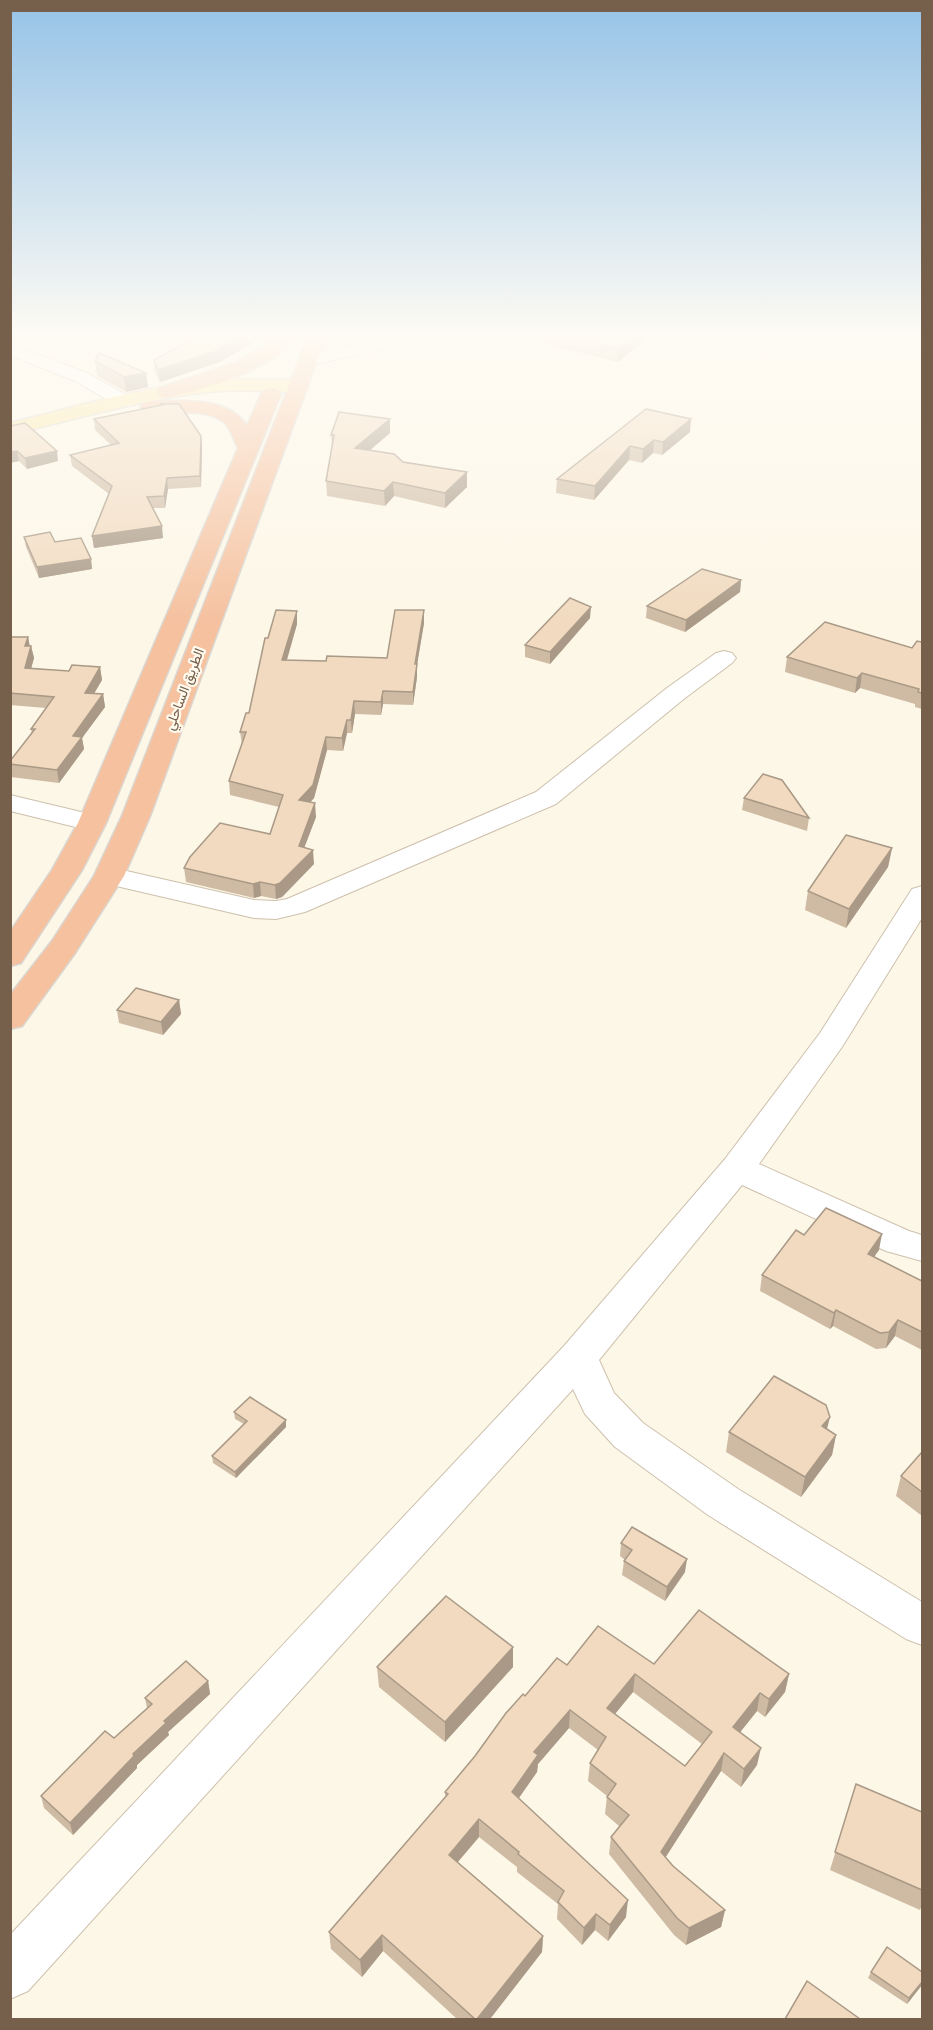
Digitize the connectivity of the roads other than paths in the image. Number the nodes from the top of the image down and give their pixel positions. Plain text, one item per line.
1 (29, 434) edge
2 (241, 434) edge
3 (258, 434) edge
4 (269, 434) edge
5 (10, 438) edge
6 (249, 449) junction
7 (724, 658) dead end
8 (10, 803) edge
9 (92, 823) junction
10 (109, 876) junction
11 (922, 895) edge
12 (10, 956) edge
13 (10, 1018) edge
14 (737, 1168) junction
15 (922, 1248) edge
16 (578, 1357) junction
17 (922, 1625) edge
18 (10, 1973) edge

1 - 5 main road
2 - 6 highway
3 - 6 highway, الطريق الساحلي
4 - 10 highway, الطريق الساحلي
6 - 9 highway, الطريق الساحلي
7 - 10 street
8 - 9 street
9 - 12 highway, الطريق الساحلي
10 - 13 highway, الطريق الساحلي
11 - 14 street
14 - 15 street
14 - 16 street
16 - 17 street
16 - 18 street

